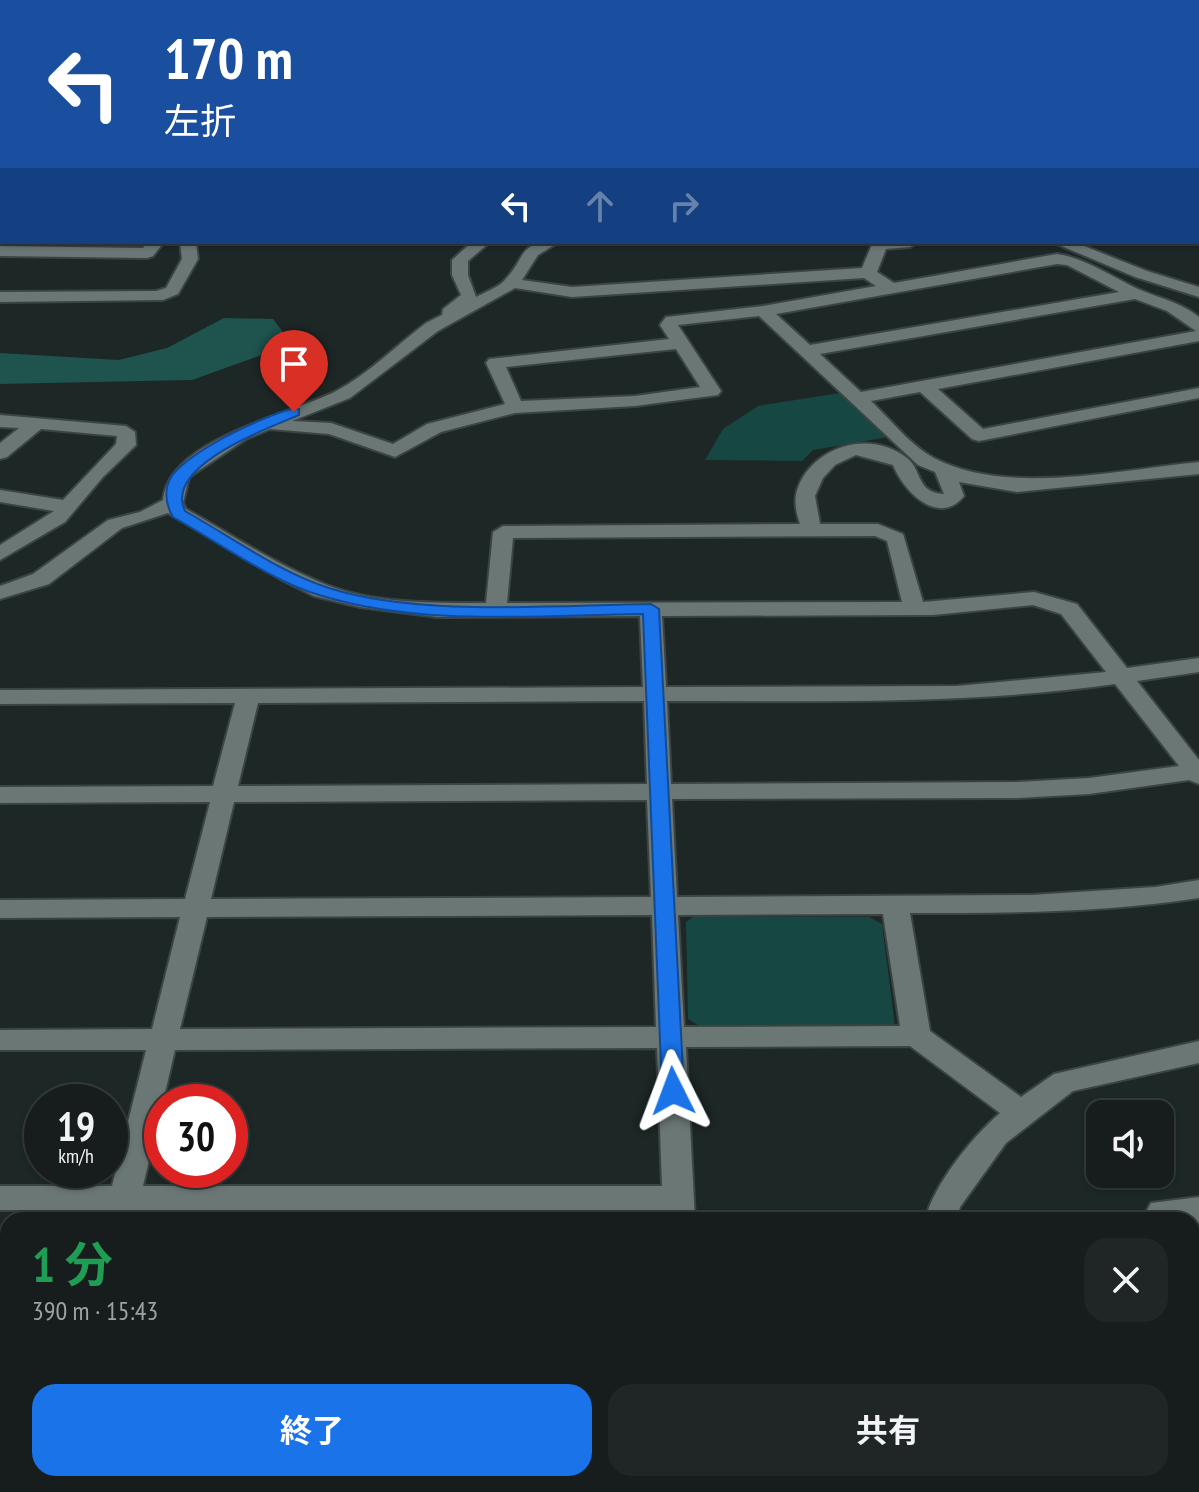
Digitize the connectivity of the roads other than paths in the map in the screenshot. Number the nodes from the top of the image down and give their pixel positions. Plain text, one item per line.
1 (154, 244) edge
2 (188, 244) edge
3 (480, 244) edge
4 (547, 244) edge
5 (889, 244) edge
6 (1065, 244) edge
7 (0, 251) edge
8 (867, 273) junction
9 (512, 283) junction
10 (892, 289) junction
11 (1199, 292) edge
12 (1136, 294) junction
13 (0, 297) edge
14 (763, 311) junction
15 (1199, 327) edge
16 (425, 332) junction
17 (1199, 336) edge
18 (679, 343) junction
19 (808, 351) junction
20 (924, 386) junction
21 (1199, 393) edge
22 (857, 398) junction
23 (515, 407) junction
24 (0, 421) edge
25 (37, 423) junction
26 (260, 425) junction
27 (0, 453) edge
28 (1199, 468) edge
29 (945, 472) junction
30 (0, 496) edge
31 (173, 503) junction
32 (69, 507) junction
33 (811, 529) junction
34 (0, 554) edge
35 (0, 593) edge
36 (914, 608) junction
37 (651, 609) junction
38 (496, 610) junction
39 (1199, 665) edge
40 (1120, 675) junction
41 (655, 694) junction
42 (248, 696) junction
43 (0, 697) edge
44 (1198, 773) edge
45 (659, 792) junction
46 (224, 794) junction
47 (0, 795) edge
48 (1199, 889) edge
49 (895, 905) junction
50 (664, 906) junction
51 (196, 908) junction
52 (0, 909) edge
53 (916, 1036) junction
54 (670, 1037) junction
55 (163, 1039) junction
56 (0, 1040) edge
57 (1199, 1052) edge
58 (1021, 1112) junction
59 (0, 1198) edge
60 (121, 1209) edge
61 (678, 1209) edge
62 (1199, 1210) edge
63 (943, 1212) edge
64 (1162, 1212) edge

1 - 7 street
2 - 13 street
3 - 16 street
4 - 9 street
5 - 8 street
6 - 11 street
8 - 9 street
8 - 10 street
9 - 16 street
10 - 12 street
10 - 14 street
12 - 15 street
12 - 19 street
14 - 18 street
14 - 19 street
16 - 26 street
17 - 20 street
18 - 23 street
18 - 23 street
19 - 22 street
20 - 21 street
20 - 22 street
22 - 29 street
23 - 26 street
24 - 25 street
25 - 27 street
25 - 32 street
26 - 31 street
28 - 29 street
29 - 33 street
30 - 32 street
31 - 35 street
31 - 38 street
32 - 34 street
33 - 36 street
33 - 38 street
36 - 37 street
36 - 40 street
37 - 38 street
37 - 41 street
39 - 40 street
40 - 41 street
40 - 44 street
41 - 42 street
41 - 45 street
42 - 43 street
42 - 46 street
44 - 45 street
45 - 46 street
45 - 50 street
46 - 47 street
46 - 51 street
48 - 49 street
49 - 50 street
49 - 53 street
50 - 51 street
50 - 54 street
51 - 52 street
51 - 55 street
53 - 54 street
53 - 58 street
54 - 55 street
54 - 61 street
55 - 56 street
55 - 60 street
57 - 58 street
58 - 63 street
59 - 60 street
60 - 61 street
62 - 64 street

